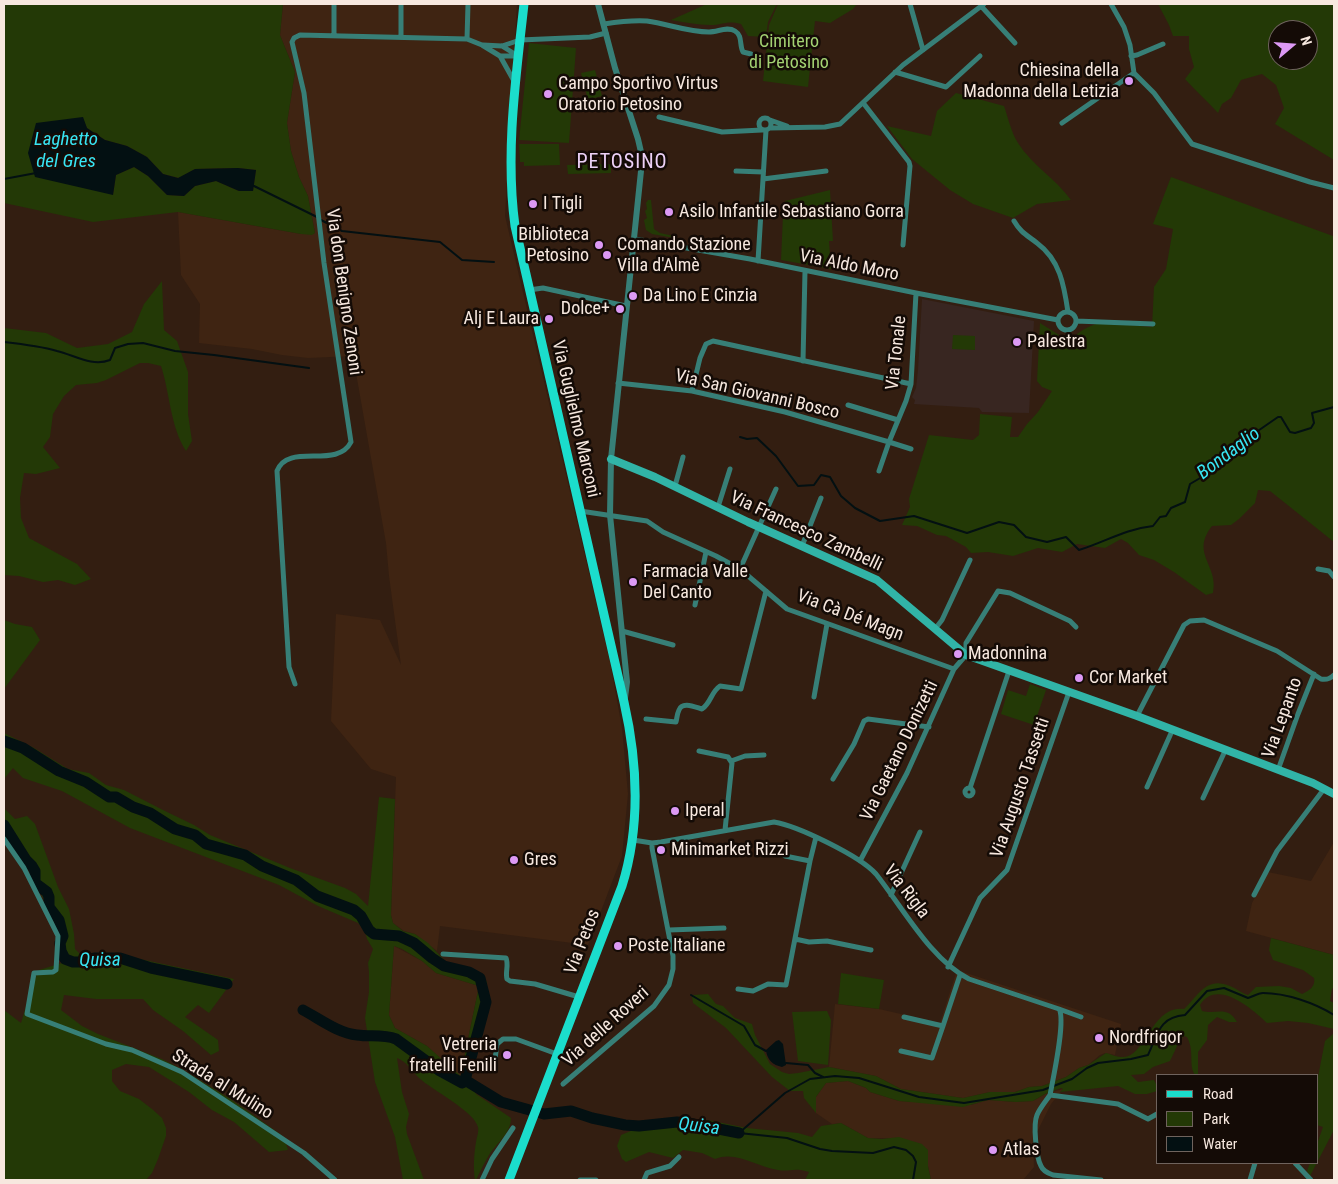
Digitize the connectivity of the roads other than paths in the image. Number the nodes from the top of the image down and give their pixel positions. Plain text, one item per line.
1 (334, 4) edge
2 (402, 4) edge
3 (468, 4) edge
4 (524, 4) edge
5 (598, 4) edge
6 (910, 4) edge
7 (1111, 4) edge
8 (983, 5) edge
9 (604, 24) junction
10 (606, 33) junction
11 (334, 36) junction
12 (400, 37) junction
13 (467, 38) junction
14 (520, 40) junction
15 (1014, 43) dead end
16 (1163, 44) dead end
17 (482, 45) junction
18 (502, 46) junction
19 (923, 50) junction
20 (751, 54) dead end
21 (500, 56) junction
22 (518, 56) junction
23 (980, 56) dead end
24 (1131, 56) junction
25 (895, 72) junction
26 (1134, 73) junction
27 (515, 83) junction
28 (864, 104) junction
29 (659, 117) dead end
30 (770, 120) junction
31 (1062, 123) dead end
32 (790, 127) junction
33 (766, 130) junction
34 (736, 171) dead end
35 (826, 171) dead end
36 (763, 175) junction
37 (1334, 188) edge
38 (1014, 222) dead end
39 (635, 239) junction
40 (903, 245) dead end
41 (758, 261) junction
42 (805, 271) junction
43 (528, 291) junction
44 (916, 293) junction
45 (626, 306) junction
46 (1068, 312) junction
47 (1058, 320) junction
48 (1076, 321) junction
49 (1153, 324) dead end
50 (804, 361) junction
51 (618, 383) junction
52 (911, 384) junction
53 (692, 391) junction
54 (848, 405) dead end
55 (898, 420) junction
56 (889, 442) junction
57 (911, 449) dead end
58 (683, 458) dead end
59 (611, 459) junction
60 (730, 469) dead end
61 (879, 471) dead end
62 (674, 486) junction
63 (776, 489) dead end
64 (821, 498) dead end
65 (718, 507) junction
66 (580, 511) junction
67 (610, 515) junction
68 (759, 526) junction
69 (802, 546) junction
70 (706, 552) junction
71 (970, 560) dead end
72 (740, 569) junction
73 (1318, 569) dead end
74 (1334, 577) edge
75 (766, 591) junction
76 (695, 605) dead end
77 (827, 624) junction
78 (1076, 627) dead end
79 (935, 629) junction
80 (622, 631) junction
81 (672, 645) dead end
82 (966, 655) junction
83 (625, 656) junction
84 (617, 669) junction
85 (954, 670) junction
86 (1010, 670) junction
87 (1314, 674) junction
88 (1334, 675) edge
89 (295, 684) dead end
90 (1069, 692) junction
91 (814, 697) dead end
92 (624, 702) junction
93 (1137, 716) junction
94 (646, 719) dead end
95 (929, 727) junction
96 (1172, 731) junction
97 (700, 751) dead end
98 (1225, 751) junction
99 (764, 755) dead end
100 (731, 761) junction
101 (1278, 770) junction
102 (833, 779) dead end
103 (1147, 787) dead end
104 (970, 788) dead end
105 (1324, 789) junction
106 (1334, 794) edge
107 (1203, 798) dead end
108 (725, 830) junction
109 (920, 832) dead end
110 (816, 838) junction
111 (4, 839) edge
112 (633, 840) junction
113 (652, 843) junction
114 (785, 856) dead end
115 (860, 860) junction
116 (810, 861) junction
117 (891, 895) junction
118 (1254, 895) dead end
119 (724, 928) dead end
120 (669, 930) junction
121 (795, 939) junction
122 (871, 950) dead end
123 (443, 954) dead end
124 (948, 967) junction
125 (960, 975) junction
126 (738, 989) dead end
127 (579, 997) junction
128 (1059, 1009) junction
129 (904, 1017) dead end
130 (1081, 1017) dead end
131 (943, 1026) junction
132 (901, 1051) dead end
133 (557, 1054) junction
134 (494, 1067) dead end
135 (563, 1084) dead end
136 (1051, 1092) junction
137 (1156, 1115) edge
138 (512, 1128) dead end
139 (679, 1157) dead end
140 (1255, 1164) edge
141 (1296, 1164) edge
142 (335, 1180) edge
143 (482, 1180) edge
144 (509, 1180) edge
145 (580, 1180) edge
146 (596, 1180) edge
147 (644, 1180) edge
148 (1101, 1180) edge
149 (1250, 1180) edge
150 (1311, 1180) edge

1 - 11 street
2 - 12 street
3 - 13 street
4 - 14 main road, Via Guglielmo Marconi
5 - 9 street
6 - 19 street
7 - 24 street
8 - 15 street
8 - 19 street
9 - 10 street
9 - 20 street
10 - 14 street, Via don Benigno Zenoni
10 - 39 street
11 - 12 street, Via don Benigno Zenoni
11 - 89 street, Via don Benigno Zenoni
12 - 13 street, Via don Benigno Zenoni
13 - 17 street, Via don Benigno Zenoni
14 - 18 street, Via don Benigno Zenoni
14 - 22 main road, Via Guglielmo Marconi
16 - 24 street
17 - 18 street, Via don Benigno Zenoni
17 - 21 street, Via don Benigno Zenoni
18 - 22 street, Via don Benigno Zenoni
19 - 25 street
21 - 22 street
21 - 27 street, Via don Benigno Zenoni
22 - 27 main road, Via Guglielmo Marconi
23 - 25 street
24 - 26 street
25 - 28 street
26 - 31 street
26 - 37 street
27 - 43 main road, Via Guglielmo Marconi
28 - 32 street
28 - 40 street
29 - 33 street
30 - 32 street
30 - 33 street
30 - 33 street
32 - 33 street
33 - 36 street
34 - 36 street
35 - 36 street
36 - 41 street
38 - 46 street
39 - 41 street, Via Aldo Moro
39 - 45 street
41 - 42 street, Via Aldo Moro
42 - 44 street, Via Aldo Moro
42 - 50 street
43 - 45 street
43 - 66 main road, Via Guglielmo Marconi
44 - 47 street, Via Aldo Moro
44 - 52 street, Via Tonale
45 - 51 street
46 - 47 street
46 - 48 street
47 - 48 street, Via Aldo Moro
48 - 49 street, Via Aldo Moro
50 - 52 street
50 - 53 street
51 - 53 street, Via San Giovanni Bosco
51 - 59 street
52 - 55 street, Via Tonale
53 - 56 street, Via San Giovanni Bosco
54 - 55 street
55 - 56 street, Via Tonale
56 - 57 street, Via San Giovanni Bosco
56 - 61 street
58 - 62 street
59 - 62 main road, Via Francesco Zambelli
59 - 67 street
60 - 65 street
62 - 65 main road, Via Francesco Zambelli
63 - 68 street
64 - 69 street
65 - 68 main road, Via Francesco Zambelli
66 - 67 street, Via Cà Dé Magn
66 - 84 main road, Via Guglielmo Marconi
67 - 70 street, Via Cà Dé Magn
67 - 80 street
68 - 69 main road, Via Francesco Zambelli
68 - 72 street
69 - 79 main road, Via Francesco Zambelli
70 - 72 street, Via Cà Dé Magn
70 - 76 street
71 - 79 street
72 - 75 street, Via Cà Dé Magn
73 - 74 street
75 - 77 street, Via Cà Dé Magn
75 - 94 street
77 - 85 street, Via Cà Dé Magn
77 - 91 street
78 - 82 street
79 - 82 main road, Via Francesco Zambelli
80 - 81 street
80 - 83 street
82 - 85 street, Via Gaetano Donizetti
82 - 86 main road, Via Francesco Zambelli
83 - 84 street
83 - 92 street
84 - 92 main road, Via Guglielmo Marconi
85 - 95 street, Via Gaetano Donizetti
86 - 90 main road, Via Francesco Zambelli
86 - 104 street
87 - 88 street
87 - 93 street
87 - 101 street, Via Lepanto
90 - 93 main road, Via Francesco Zambelli
90 - 124 street, Via Augusto Tassetti
92 - 112 main road, Via Guglielmo Marconi
93 - 96 main road, Via Francesco Zambelli
95 - 102 street
95 - 115 street, Via Gaetano Donizetti
96 - 98 main road, Via Francesco Zambelli
96 - 103 street
97 - 100 street
98 - 101 main road, Via Francesco Zambelli
98 - 107 street
99 - 100 street
100 - 108 street
101 - 105 main road, Via Francesco Zambelli
105 - 106 main road, Via Francesco Zambelli
105 - 118 street
108 - 110 street, Via Rigla
108 - 113 street, Via Rigla
109 - 117 street
110 - 115 street, Via Rigla
110 - 116 street
111 - 142 street, Strada al Mulino
112 - 113 street, Via Rigla
112 - 127 main road, Via Petos
113 - 120 street, Via delle Roveri
114 - 116 street
115 - 117 street, Via Rigla
116 - 121 street
117 - 124 street, Via Rigla
119 - 120 street
120 - 135 street, Via delle Roveri
121 - 122 street
121 - 126 street
123 - 127 street
124 - 125 street, Via Rigla
125 - 128 street, Via Rigla
125 - 131 street
127 - 133 main road, Via Petos
128 - 130 street, Via Rigla
128 - 136 street
129 - 131 street
131 - 132 street
133 - 134 street
133 - 144 main road, Via Petos
136 - 137 street
136 - 148 street
138 - 143 street
139 - 147 street
140 - 149 street
141 - 150 street
145 - 146 street

